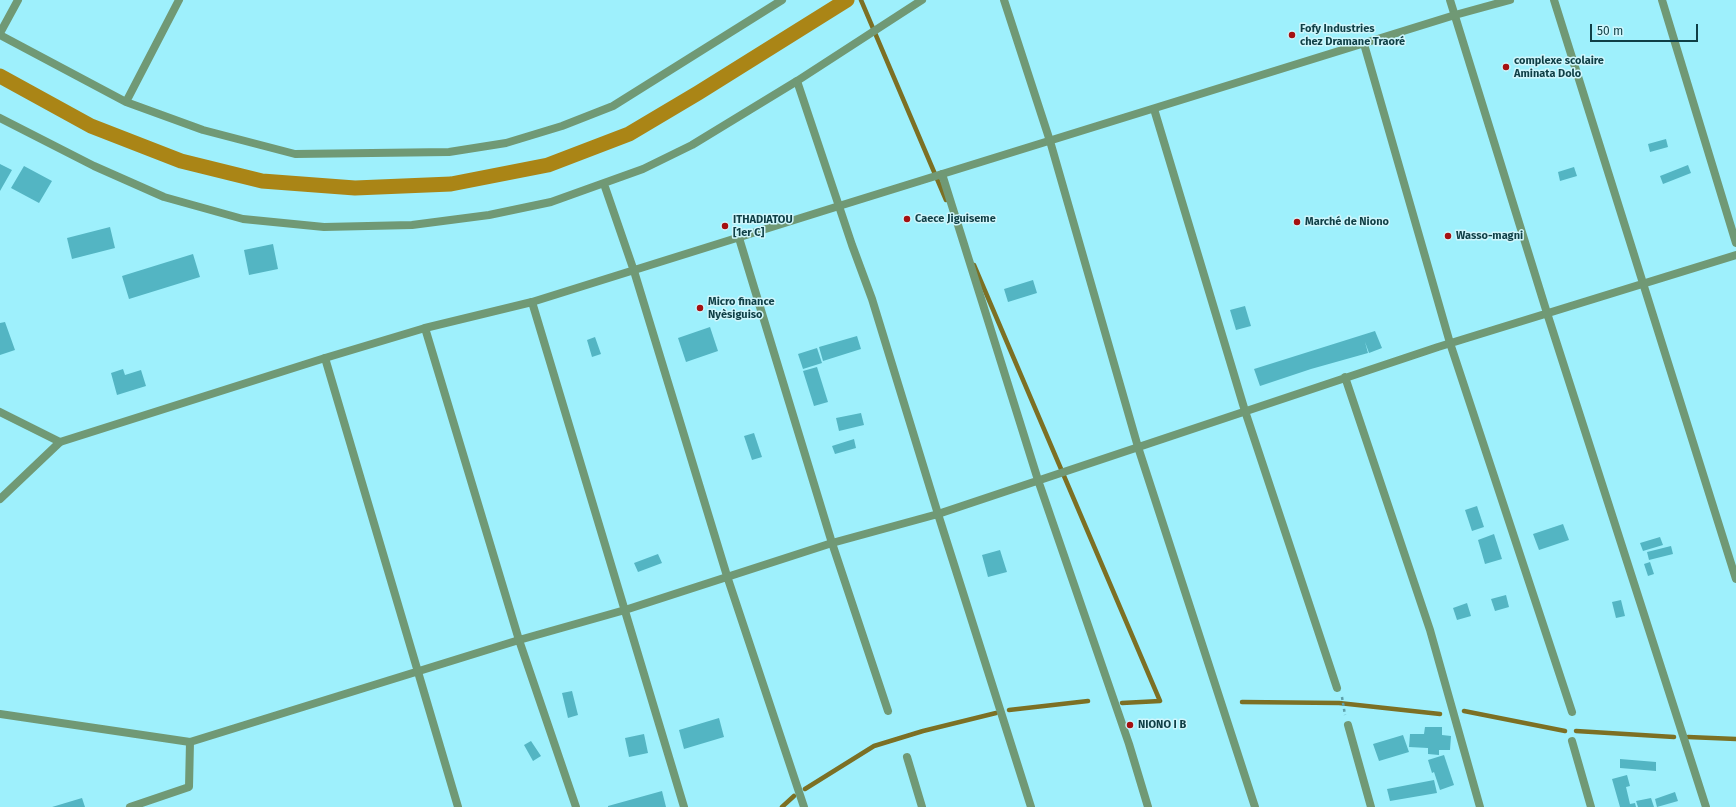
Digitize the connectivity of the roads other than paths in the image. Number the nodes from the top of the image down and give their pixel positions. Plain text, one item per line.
1 (18, 0) edge
2 (179, 0) edge
3 (782, 0) edge
4 (922, 0) edge
5 (1004, 0) edge
6 (1450, 0) edge
7 (1510, 0) edge
8 (1554, 0) edge
9 (1662, 0) edge
10 (1455, 15) junction
11 (0, 34) edge
12 (1364, 44) junction
13 (797, 81) junction
14 (126, 102) junction
15 (1154, 109) junction
16 (0, 118) edge
17 (1050, 142) junction
18 (942, 174) junction
19 (604, 184) junction
20 (839, 206) junction
21 (739, 238) junction
22 (1736, 243) edge
23 (1736, 255) edge
24 (634, 270) junction
25 (1643, 284) junction
26 (532, 302) junction
27 (1548, 313) junction
28 (425, 328) junction
29 (1450, 343) junction
30 (325, 358) junction
31 (1345, 378) junction
32 (1246, 411) junction
33 (0, 412) edge
34 (60, 442) junction
35 (1138, 447) junction
36 (1038, 480) junction
37 (0, 499) edge
38 (938, 514) junction
39 (832, 543) junction
40 (727, 576) junction
41 (1736, 579) edge
42 (625, 610) junction
43 (519, 640) junction
44 (418, 672) junction
45 (1337, 688) dead end
46 (888, 711) dead end
47 (1572, 712) dead end
48 (0, 714) edge
49 (1348, 725) dead end
50 (1572, 741) dead end
51 (190, 742) junction
52 (908, 757) dead end
53 (130, 807) edge
54 (458, 807) edge
55 (576, 807) edge
56 (684, 807) edge
57 (804, 807) edge
58 (922, 807) edge
59 (1031, 807) edge
60 (1148, 807) edge
61 (1255, 807) edge
62 (1371, 807) edge
63 (1480, 807) edge
64 (1591, 807) edge
65 (1706, 807) edge

1 - 11 street
2 - 14 street
3 - 14 street
4 - 13 street
5 - 17 street
6 - 10 street
7 - 10 street
8 - 25 street
9 - 22 street
10 - 12 street
10 - 27 street
11 - 14 street
12 - 15 street
12 - 29 street
13 - 19 street
13 - 20 street
15 - 17 street
15 - 32 street
16 - 19 street
17 - 18 street
17 - 35 street
18 - 20 street
18 - 36 street
19 - 24 street
20 - 21 street
20 - 38 street
21 - 24 street
21 - 39 street
23 - 25 street
24 - 26 street
24 - 40 street
25 - 27 street
25 - 41 street
26 - 28 street
26 - 42 street
27 - 29 street
27 - 65 street
28 - 30 street
28 - 43 street
29 - 31 street
29 - 47 street
30 - 34 street
30 - 44 street
31 - 32 street
31 - 63 street
32 - 35 street
32 - 45 street
33 - 34 street
34 - 37 street
35 - 36 street
35 - 61 street
36 - 38 street
36 - 60 street
38 - 39 street
38 - 59 street
39 - 40 street
39 - 46 street
40 - 42 street
40 - 57 street
42 - 43 street
42 - 56 street
43 - 44 street
43 - 55 street
44 - 51 street
44 - 54 street
48 - 51 street
49 - 62 street
50 - 64 street
51 - 53 street
52 - 58 street

